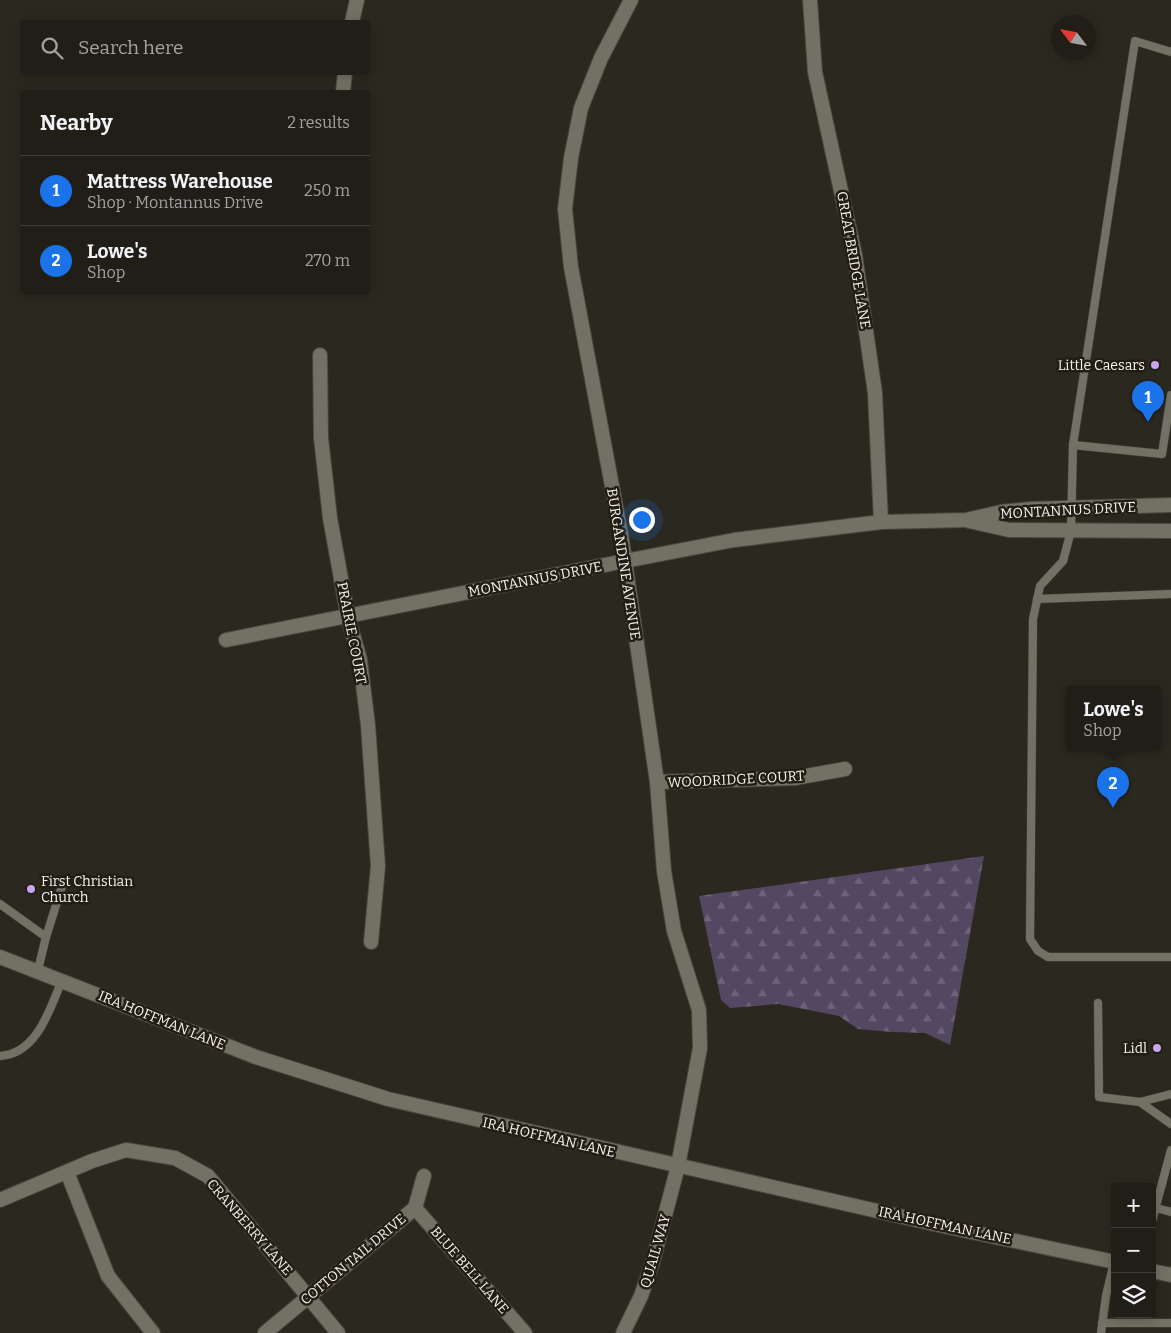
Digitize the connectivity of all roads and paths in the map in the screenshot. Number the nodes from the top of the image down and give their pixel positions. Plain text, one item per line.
1 (357, 0) edge
2 (631, 0) edge
3 (810, 0) edge
4 (352, 20) edge
5 (1171, 52) edge
6 (345, 75) edge
7 (343, 90) edge
8 (320, 355) dead end
9 (1171, 395) edge
10 (1073, 445) junction
11 (1162, 454) junction
12 (1171, 454) edge
13 (1171, 505) edge
14 (1072, 508) junction
15 (966, 520) junction
16 (881, 522) junction
17 (1071, 531) junction
18 (1171, 531) edge
19 (625, 561) junction
20 (1171, 594) edge
21 (1037, 599) junction
22 (348, 617) junction
23 (226, 640) dead end
24 (845, 769) dead end
25 (656, 782) junction
26 (63, 883) dead end
27 (0, 904) edge
28 (46, 937) junction
29 (371, 942) dead end
30 (0, 957) edge
31 (1171, 957) edge
32 (38, 970) junction
33 (62, 980) junction
34 (1098, 1003) dead end
35 (0, 1056) edge
36 (1171, 1094) edge
37 (1140, 1102) junction
38 (1171, 1124) edge
39 (1171, 1150) edge
40 (678, 1166) junction
41 (67, 1172) junction
42 (424, 1176) dead end
43 (0, 1200) edge
44 (415, 1208) junction
45 (1156, 1208) joint
46 (1171, 1212) edge
47 (1111, 1261) edge
48 (1156, 1271) edge
49 (1112, 1273) edge
50 (1171, 1275) edge
51 (309, 1296) junction
52 (1102, 1323) junction
53 (1171, 1323) edge
54 (153, 1333) edge
55 (266, 1333) edge
56 (338, 1333) edge
57 (525, 1333) edge
58 (623, 1333) edge
59 (1101, 1333) edge

1 - 4 street
2 - 19 street, BURGANDINE AVENUE
3 - 16 street, GREAT BRIDGE LANE
5 - 10 lane
6 - 7 street
8 - 22 street, PRAIRIE COURT
9 - 11 lane
10 - 11 lane
10 - 14 lane
11 - 12 lane
13 - 14 street, MONTANNUS DRIVE
14 - 15 street, MONTANNUS DRIVE
14 - 17 lane
15 - 16 street, MONTANNUS DRIVE
15 - 17 street, MONTANNUS DRIVE
16 - 19 street, MONTANNUS DRIVE
17 - 18 street, MONTANNUS DRIVE
17 - 21 lane
19 - 22 street, MONTANNUS DRIVE
19 - 25 street, BURGANDINE AVENUE
20 - 21 lane
21 - 31 lane
22 - 23 street, MONTANNUS DRIVE
22 - 29 street, PRAIRIE COURT
24 - 25 street, WOODRIDGE COURT
25 - 40 street, BURGANDINE AVENUE
26 - 28 lane
27 - 28 lane
28 - 32 lane
30 - 32 street, IRA HOFFMAN LANE
32 - 33 street, IRA HOFFMAN LANE
33 - 35 lane
33 - 40 street, IRA HOFFMAN LANE
34 - 37 lane
36 - 37 lane
37 - 38 lane
39 - 45 lane
40 - 47 street, IRA HOFFMAN LANE
40 - 58 street, QUAIL WAY
41 - 43 street, CRANBERRY LANE
41 - 51 street, CRANBERRY LANE
41 - 54 street
42 - 44 street, COTTON TAIL DRIVE
44 - 51 street, COTTON TAIL DRIVE
44 - 57 street, BLUE BELL LANE
45 - 46 lane
48 - 50 street
49 - 52 lane
51 - 55 street, COTTON TAIL DRIVE
51 - 56 street, CRANBERRY LANE
52 - 53 lane
52 - 59 lane

